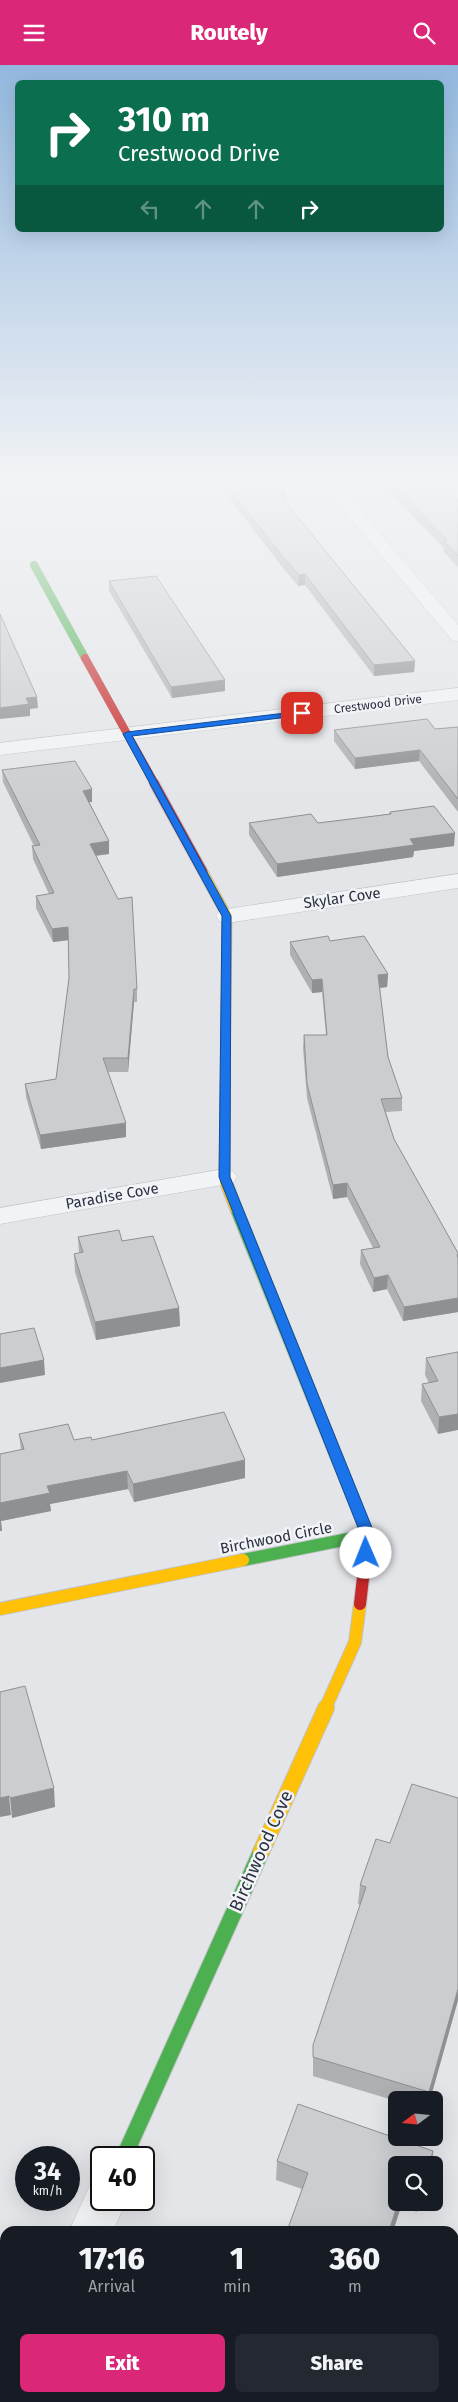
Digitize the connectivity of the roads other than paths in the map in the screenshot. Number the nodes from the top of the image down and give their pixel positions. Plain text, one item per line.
1 (48, 590) edge
2 (419, 590) edge
3 (458, 636) edge
4 (458, 694) edge
5 (127, 734) junction
6 (0, 749) edge
7 (458, 881) edge
8 (226, 916) junction
9 (224, 1177) junction
10 (0, 1215) edge
11 (368, 1535) junction
12 (0, 1609) edge
13 (129, 2146) edge
14 (100, 2211) edge
15 (93, 2226) edge

1 - 5 street
2 - 3 street
4 - 5 street, Crestwood Drive
5 - 6 street, Crestwood Drive
5 - 8 street
7 - 8 street, Skylar Cove
8 - 9 street
9 - 10 street, Paradise Cove
9 - 11 street
11 - 12 street, Birchwood Circle
11 - 13 street, Birchwood Cove
14 - 15 street

